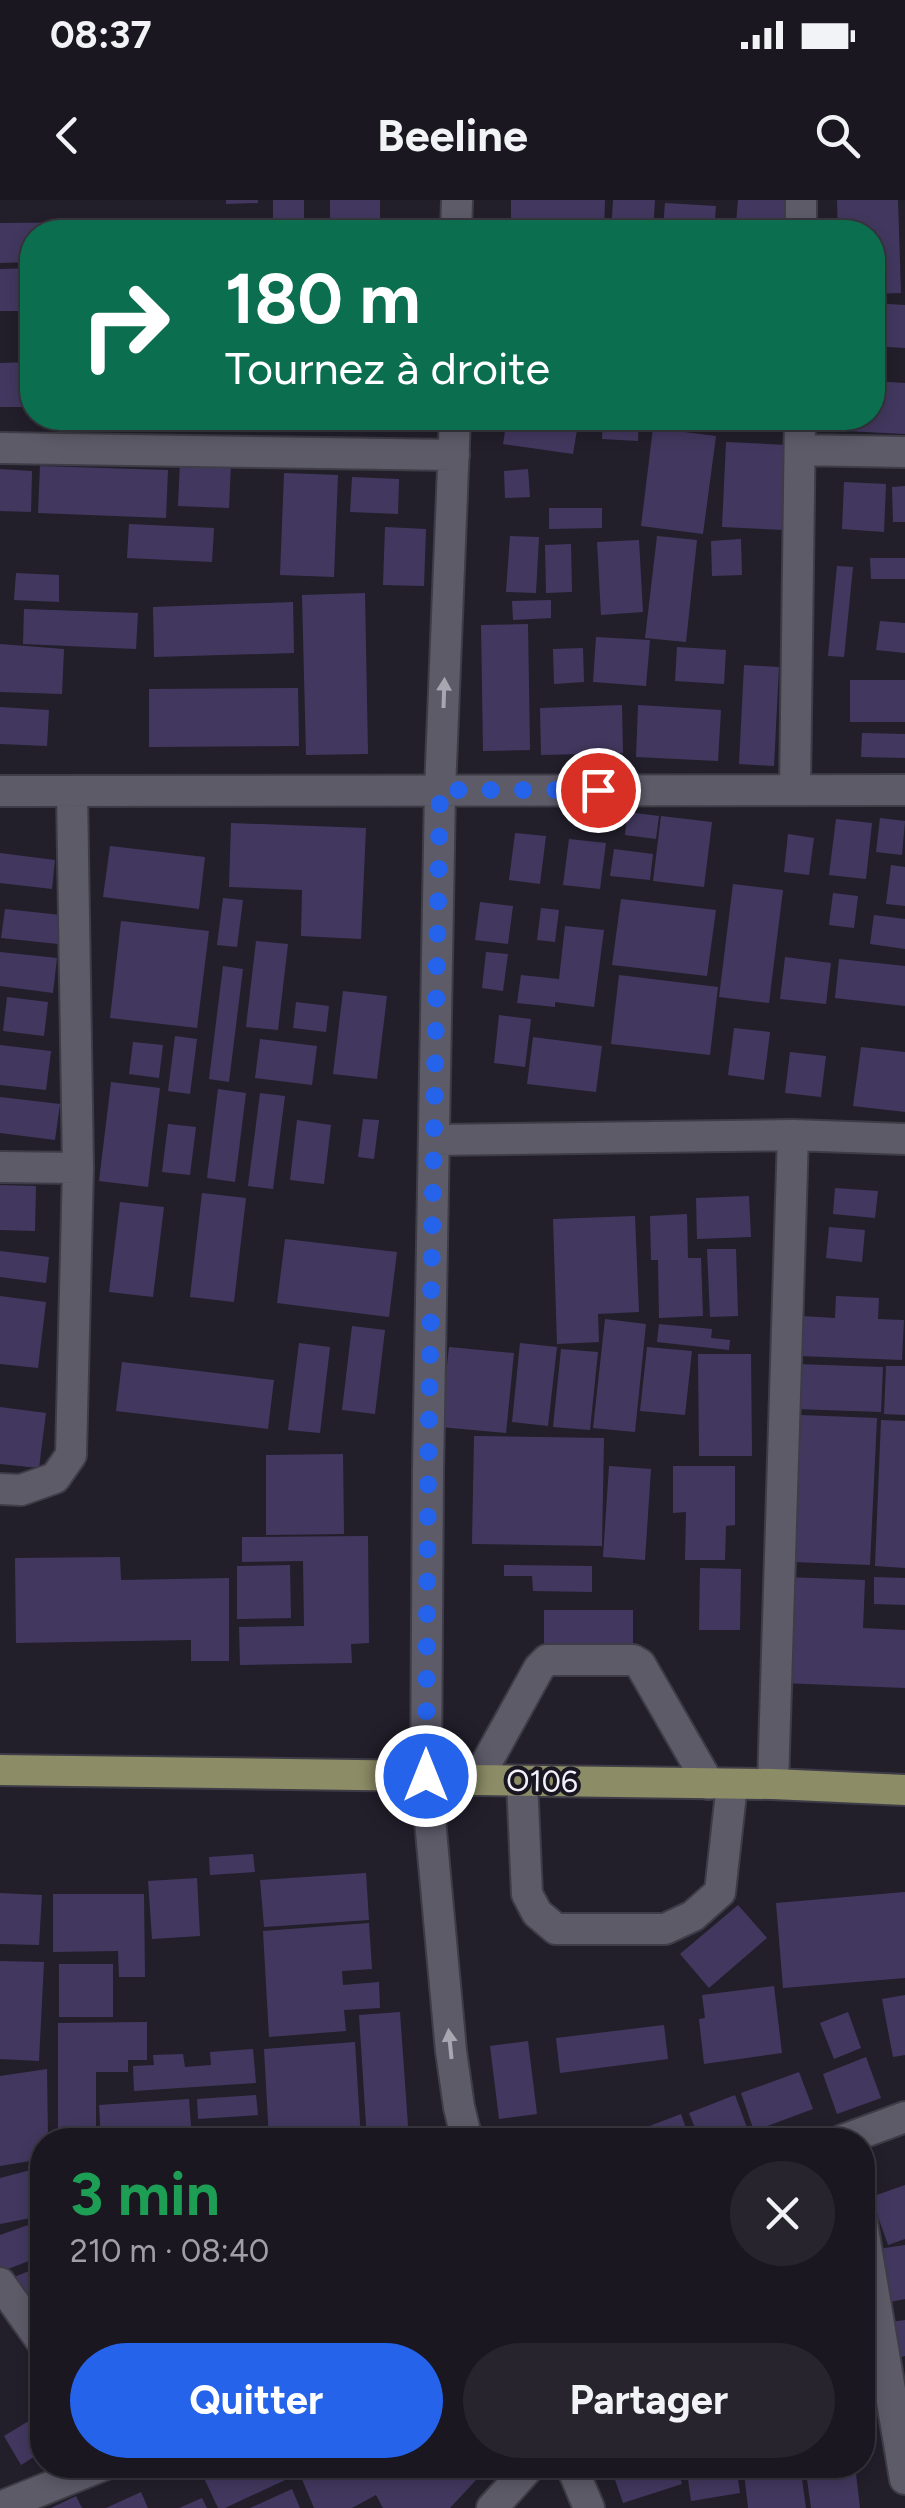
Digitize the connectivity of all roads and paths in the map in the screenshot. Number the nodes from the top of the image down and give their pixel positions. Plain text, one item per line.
1 (454, 430) edge
2 (800, 430) edge
3 (0, 448) edge
4 (800, 450) junction
5 (905, 452) edge
6 (454, 455) junction
7 (794, 789) junction
8 (440, 790) junction
9 (905, 790) edge
10 (0, 791) edge
11 (72, 792) junction
12 (793, 1135) junction
13 (905, 1139) edge
14 (434, 1140) junction
15 (0, 1167) edge
16 (78, 1168) junction
17 (0, 1489) edge
18 (0, 1770) edge
19 (426, 1776) junction
20 (477, 1780) junction
21 (522, 1780) junction
22 (720, 1784) junction
23 (773, 1784) junction
24 (905, 1790) edge
25 (905, 2117) edge
26 (463, 2128) edge
27 (875, 2128) edge
28 (875, 2281) edge
29 (0, 2283) edge
30 (30, 2325) edge
31 (896, 2374) edge
32 (73, 2478) edge
33 (519, 2478) edge
34 (576, 2478) edge
35 (905, 2480) edge
36 (0, 2508) edge
37 (492, 2508) edge
38 (589, 2508) edge

1 - 6 street
2 - 4 street
3 - 6 street
4 - 5 street
4 - 7 street
8 -> 6 street
7 - 8 street
7 - 9 street
8 - 11 street
8 - 14 street
10 - 11 street
11 - 16 street
12 - 13 street
12 - 14 street
12 - 23 street
14 - 19 street
15 - 16 street
16 - 17 street
18 - 19 main road, O106
19 - 20 main road, O106
26 -> 19 street
20 - 21 main road, O106
20 - 22 street
21 - 22 main road, O106
21 - 22 street
22 - 23 main road, O106
23 - 24 main road, O106
25 - 27 street
28 - 31 street
29 - 30 street
31 - 35 street
32 - 36 street
33 - 37 street
34 - 38 street

